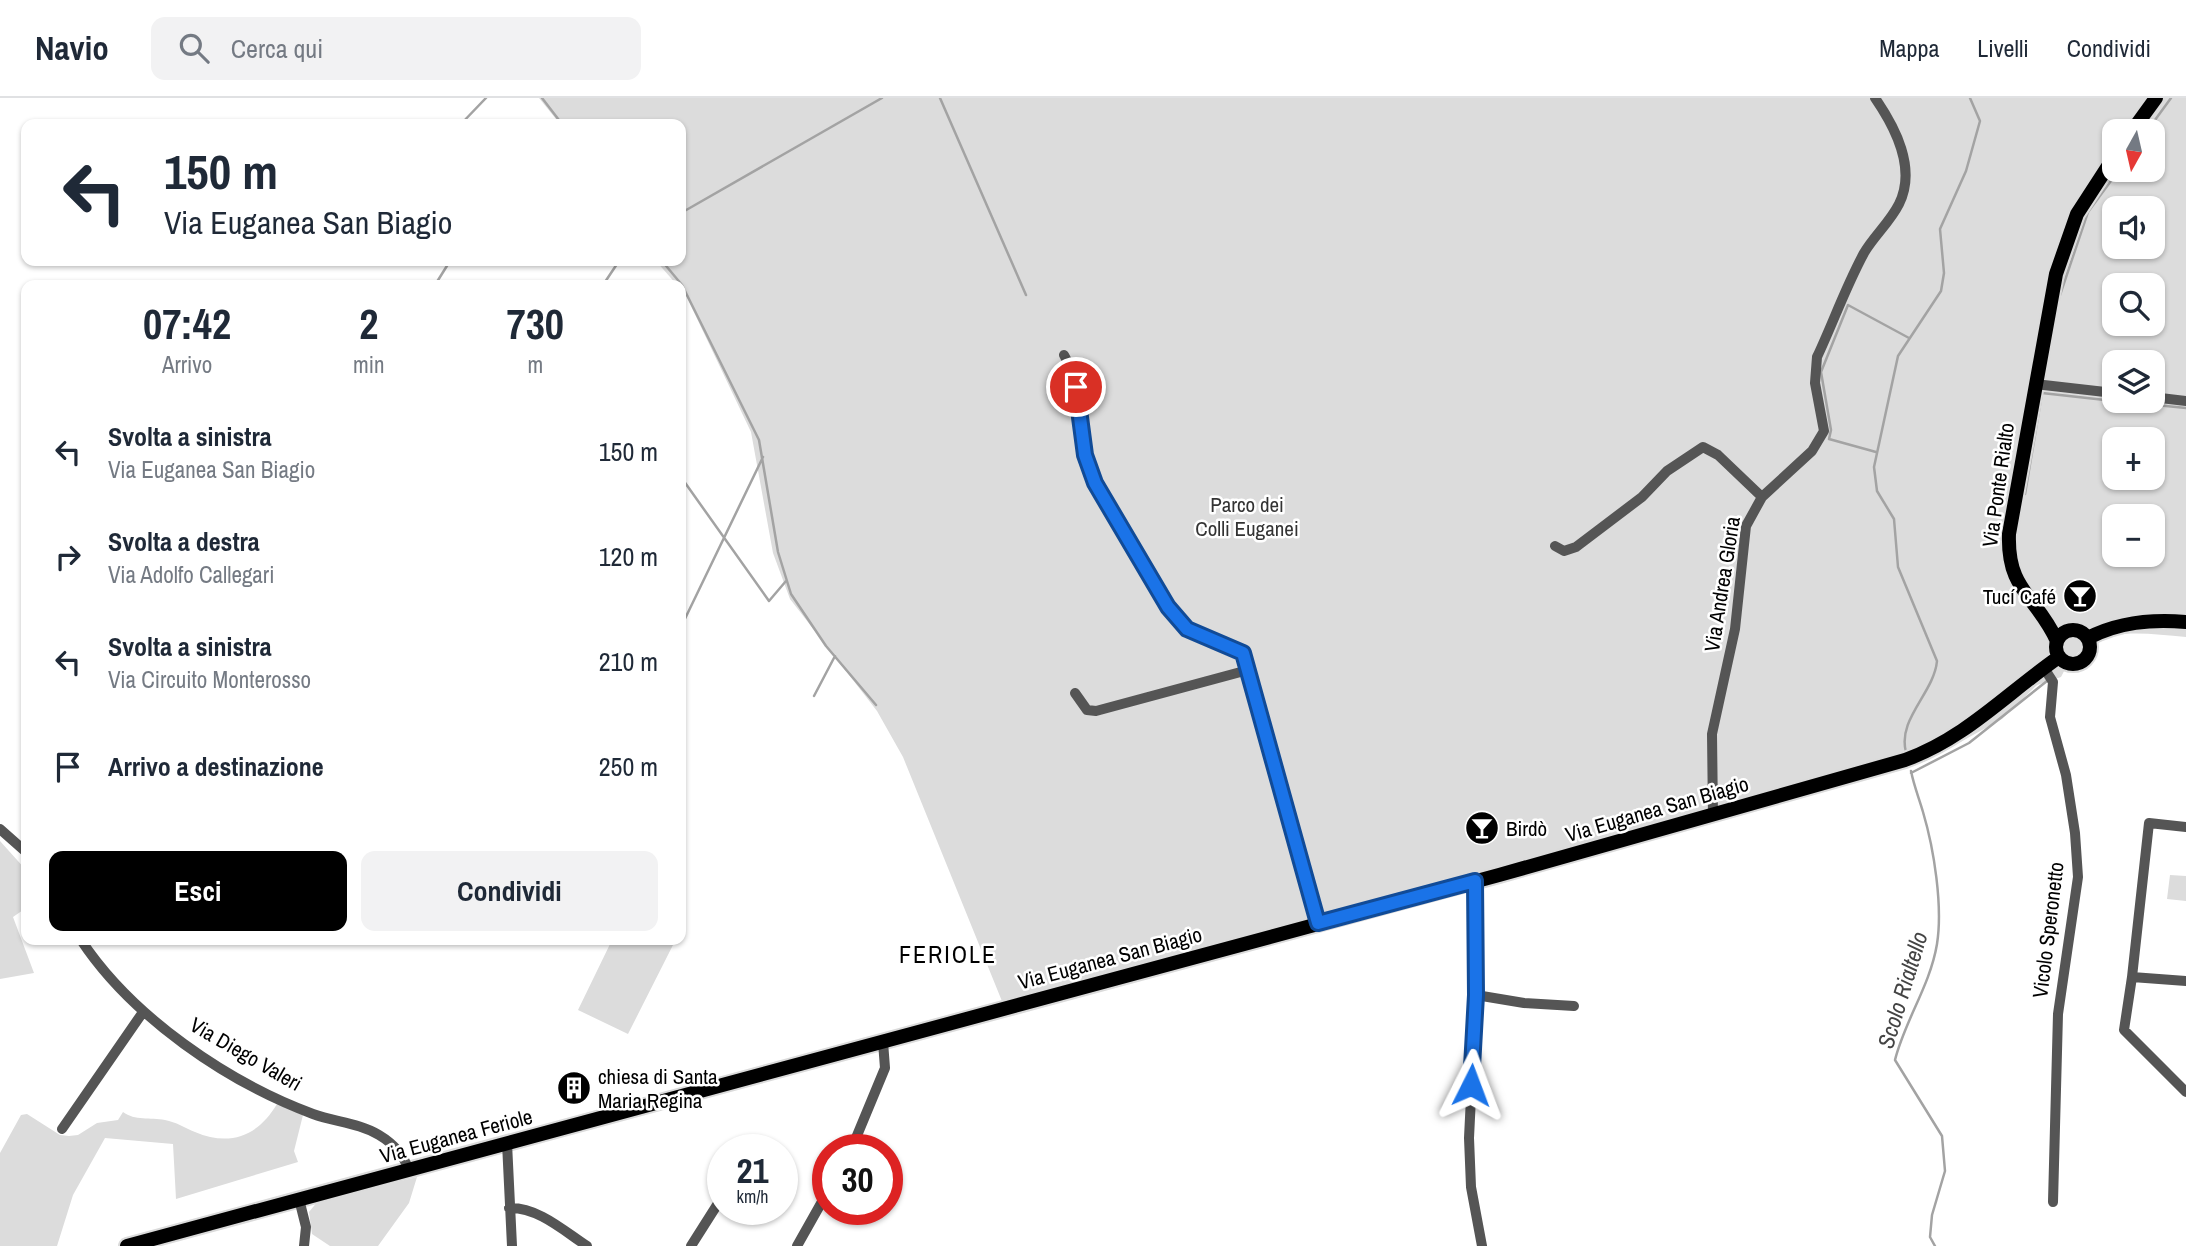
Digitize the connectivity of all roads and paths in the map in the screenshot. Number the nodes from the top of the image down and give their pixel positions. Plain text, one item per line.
1 (1875, 98) edge
2 (2156, 98) edge
3 (2141, 119) edge
4 (2102, 174) edge
5 (1064, 355) dead end
6 (2035, 384) junction
7 (2102, 392) edge
8 (2165, 399) edge
9 (2186, 401) edge
10 (1762, 497) junction
11 (1555, 546) dead end
12 (2186, 622) edge
13 (2062, 636) junction
14 (2088, 638) junction
15 (2059, 657) junction
16 (2044, 668) junction
17 (1248, 670) junction
18 (1075, 693) dead end
19 (1713, 816) junction
20 (2186, 827) edge
21 (0, 829) edge
22 (21, 848) edge
23 (1475, 881) junction
24 (1318, 923) junction
25 (85, 945) edge
26 (2132, 977) junction
27 (2186, 981) edge
28 (1476, 995) junction
29 (1574, 1006) dead end
30 (143, 1012) junction
31 (957, 1022) joint
32 (883, 1042) junction
33 (2186, 1091) edge
34 (62, 1129) dead end
35 (858, 1134) edge
36 (507, 1143) junction
37 (409, 1171) junction
38 (299, 1199) junction
39 (2053, 1202) dead end
40 (509, 1208) junction
41 (812, 1219) edge
42 (707, 1221) edge
43 (127, 1246) edge
44 (304, 1246) edge
45 (512, 1246) edge
46 (587, 1246) edge
47 (691, 1246) edge
48 (797, 1246) edge
49 (1482, 1246) edge

1 - 10 street
2 - 3 main road
4 - 6 main road, Via Ponte Rialto
5 - 17 street
6 - 7 street
6 - 13 main road, Via Ponte Rialto
8 - 9 street
10 - 11 street, Via Andrea Gloria
10 - 19 street, Via Andrea Gloria
12 - 14 main road
13 - 14 main road
13 - 15 main road
14 - 15 main road
15 - 16 main road, Via Euganea San Biagio
16 - 19 main road, Via Euganea San Biagio
16 - 39 street, Vicolo Speronetto
17 - 18 street
17 - 24 street
19 - 23 main road, Via Euganea San Biagio
20 - 26 street
21 - 22 street
23 - 24 main road, Via Euganea San Biagio
23 - 28 street
24 - 31 main road, Via Euganea San Biagio
25 - 30 street, Via Diego Valeri
26 - 27 street
26 - 33 street
28 - 29 street
28 - 49 street
30 - 34 street
30 - 37 street, Via Diego Valeri
31 - 32 main road, Via Euganea Feriole
32 - 35 street
32 - 36 main road, Via Euganea Feriole
36 - 37 main road, Via Euganea Feriole
36 - 40 street
37 - 38 main road, Via Euganea Feriole
38 - 43 main road, Via Euganea Feriole
38 - 44 street
40 - 45 street
40 - 46 street
41 - 48 street
42 - 47 street

